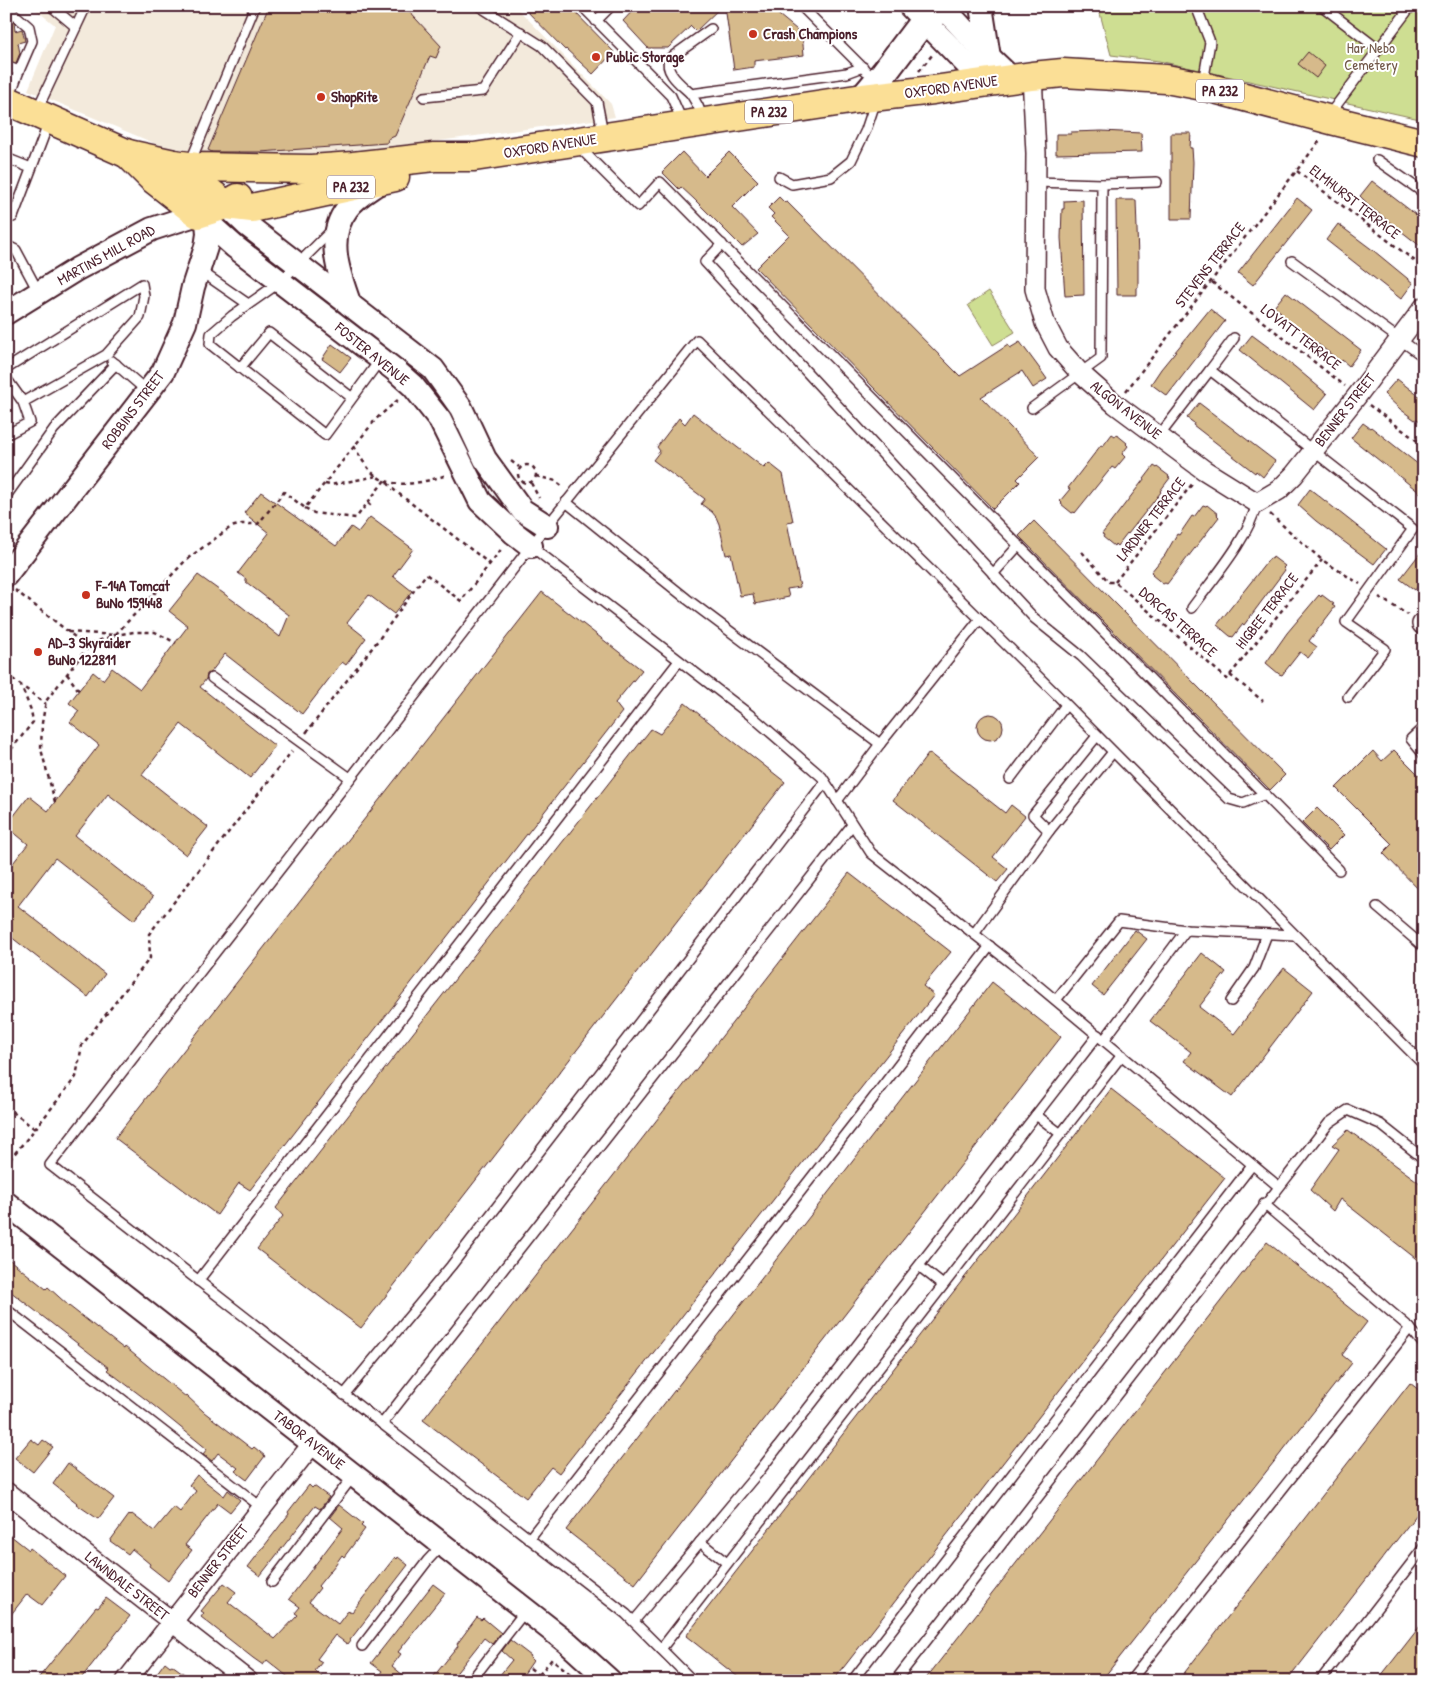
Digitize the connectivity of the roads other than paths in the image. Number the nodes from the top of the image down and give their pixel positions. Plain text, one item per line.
1 (52, 6) edge
2 (86, 6) edge
3 (255, 6) edge
4 (480, 6) edge
5 (582, 6) edge
6 (611, 6) edge
7 (801, 6) edge
8 (982, 6) edge
9 (1196, 6) edge
10 (1322, 6) edge
11 (1411, 6) edge
12 (6, 7) edge
13 (933, 9) edge
14 (596, 21) junction
15 (76, 27) junction
16 (712, 29) dead end
17 (521, 32) junction
18 (1378, 49) junction
19 (6, 66) edge
20 (987, 70) junction
21 (19, 71) junction
22 (1022, 77) junction
23 (870, 86) junction
24 (1203, 86) junction
25 (691, 94) junction
26 (424, 97) dead end
27 (7, 100) edge
28 (43, 116) junction
29 (694, 124) junction
30 (1324, 129) junction
31 (604, 138) junction
32 (574, 142) junction
33 (1424, 143) edge
34 (128, 154) junction
35 (6, 158) edge
36 (474, 158) junction
37 (1377, 160) dead end
38 (182, 165) junction
39 (354, 166) junction
40 (32, 168) junction
41 (779, 177) dead end
42 (386, 179) junction
43 (1035, 182) junction
44 (1157, 182) dead end
45 (1102, 184) junction
46 (1424, 193) edge
47 (6, 214) edge
48 (211, 214) junction
49 (338, 225) junction
50 (6, 244) edge
51 (722, 244) junction
52 (1292, 261) dead end
53 (298, 264) junction
54 (196, 278) junction
55 (280, 282) junction
56 (39, 293) junction
57 (248, 304) junction
58 (350, 305) junction
59 (1424, 306) edge
60 (6, 313) edge
61 (1234, 338) dead end
62 (1400, 339) junction
63 (106, 355) junction
64 (1424, 357) edge
65 (381, 358) junction
66 (116, 364) junction
67 (240, 368) junction
68 (6, 369) edge
69 (1210, 370) junction
70 (1080, 373) junction
71 (6, 378) edge
72 (148, 392) junction
73 (351, 397) junction
74 (22, 402) junction
75 (1032, 408) dead end
76 (6, 435) edge
77 (1159, 436) junction
78 (1313, 451) junction
79 (6, 496) edge
80 (566, 502) junction
81 (1257, 503) junction
82 (547, 526) junction
83 (1019, 545) junction
84 (531, 546) junction
85 (993, 574) junction
86 (9, 582) edge
87 (1192, 608) dead end
88 (980, 619) junction
89 (679, 661) junction
90 (212, 678) dead end
91 (1348, 696) dead end
92 (1066, 705) junction
93 (1424, 727) edge
94 (1098, 736) junction
95 (880, 744) junction
96 (1113, 752) junction
97 (1424, 755) edge
98 (350, 778) junction
99 (1010, 779) dead end
100 (825, 782) junction
101 (1265, 794) junction
102 (837, 801) junction
103 (852, 825) junction
104 (1049, 831) junction
105 (1339, 870) dead end
106 (1377, 907) dead end
107 (1186, 930) junction
108 (974, 934) junction
109 (1267, 934) junction
110 (1294, 935) junction
111 (990, 946) junction
112 (1424, 947) edge
113 (1056, 1000) junction
114 (1231, 1001) dead end
115 (1101, 1038) junction
116 (1122, 1055) junction
117 (1424, 1066) edge
118 (1036, 1115) junction
119 (1061, 1134) junction
120 (1424, 1159) edge
121 (1252, 1165) junction
122 (1278, 1186) junction
123 (6, 1203) edge
124 (1264, 1204) junction
125 (918, 1266) junction
126 (198, 1281) junction
127 (943, 1285) junction
128 (6, 1309) edge
129 (1410, 1328) junction
130 (1424, 1345) edge
131 (344, 1395) junction
132 (382, 1424) junction
133 (313, 1443) junction
134 (354, 1475) junction
135 (6, 1492) edge
136 (261, 1507) junction
137 (529, 1539) junction
138 (700, 1542) junction
139 (442, 1545) junction
140 (1424, 1547) edge
141 (727, 1564) junction
142 (272, 1582) dead end
143 (526, 1610) junction
144 (172, 1621) junction
145 (634, 1621) junction
146 (362, 1646) dead end
147 (661, 1649) junction
148 (126, 1681) edge
149 (248, 1681) edge
150 (471, 1681) edge
151 (610, 1681) edge
152 (693, 1681) edge
153 (852, 1681) edge
154 (895, 1681) edge
155 (1130, 1681) edge
156 (1320, 1681) edge

1 - 15 lane
2 - 15 lane
3 - 38 lane
4 - 17 lane
5 - 14 lane
6 - 14 lane
7 - 23 lane
8 - 20 street
9 - 24 lane
10 - 18 lane
11 - 18 lane
12 - 21 lane
13 - 20 street
13 - 23 main road
14 - 29 lane
15 - 28 lane
16 - 25 lane
17 - 26 lane
17 - 31 lane
18 - 30 lane
19 - 21 lane
20 - 22 main road, OXFORD AVENUE / PA 232
20 - 23 main road, OXFORD AVENUE / PA 232
21 - 27 lane
22 - 24 main road, OXFORD AVENUE / PA 232
22 - 43 street, ALGON AVENUE
23 - 25 lane
23 - 29 main road, OXFORD AVENUE / PA 232
23 - 41 lane
24 - 30 main road, OXFORD AVENUE / PA 232
25 - 29 lane
27 - 28 main road, OXFORD AVENUE / PA 232
28 - 34 main road, OXFORD AVENUE / PA 232
28 - 40 lane
29 - 31 main road, OXFORD AVENUE / PA 232
30 - 33 main road, OXFORD AVENUE / PA 232
31 - 32 main road, OXFORD AVENUE / PA 232
32 - 36 main road, OXFORD AVENUE / PA 232
32 - 51 lane
34 - 38 main road, OXFORD AVENUE / PA 232
34 - 48 main road, OXFORD AVENUE / PA 232
35 - 40 lane
36 - 39 main road, OXFORD AVENUE / PA 232
36 - 42 main road, OXFORD AVENUE / PA 232
37 - 46 lane
38 - 39 main road, OXFORD AVENUE / PA 232
38 - 48 main road, OXFORD AVENUE
39 - 48 main road, MARTINS MILL ROAD
40 - 47 lane
42 - 48 main road, OXFORD AVENUE / PA 232
42 - 49 street
43 - 45 lane
43 - 70 street, ALGON AVENUE
44 - 45 lane
45 - 70 lane
48 - 53 street, FOSTER AVENUE
48 - 54 street, ROBBINS STREET
48 - 55 street, FOSTER AVENUE
48 - 56 street, MARTINS MILL ROAD
49 - 53 lane
49 - 58 street
50 - 56 lane
51 - 83 lane
51 - 85 lane
52 - 62 lane
53 - 55 lane
53 - 58 street, FOSTER AVENUE
54 - 57 lane
54 - 72 street, ROBBINS STREET
55 - 57 lane
55 - 65 street, FOSTER AVENUE
56 - 60 street, MARTINS MILL ROAD
57 - 67 lane
58 - 82 street, FOSTER AVENUE
59 - 62 street, BENNER STREET
61 - 69 lane
62 - 64 lane
62 - 78 street, BENNER STREET
63 - 66 lane
63 - 68 lane
63 - 74 lane
65 - 73 lane
65 - 84 street, FOSTER AVENUE
66 - 72 lane
66 - 79 lane
67 - 73 lane
67 - 73 lane
69 - 77 lane
69 - 78 lane
70 - 75 lane
70 - 77 street, ALGON AVENUE
71 - 74 lane
72 - 86 street, ROBBINS STREET
74 - 76 lane
77 - 81 street, ALGON AVENUE
78 - 81 street, BENNER STREET
78 - 91 lane
80 - 82 lane
80 - 88 lane
80 - 95 lane
81 - 87 lane
82 - 84 lane
83 - 85 lane
83 - 101 lane
84 - 89 lane
84 - 98 lane
85 - 101 lane
88 - 92 lane
88 - 95 lane
89 - 100 lane
89 - 126 lane
90 - 98 lane
92 - 94 lane
92 - 99 lane
93 - 97 lane
94 - 96 lane
94 - 104 lane
95 - 102 lane
96 - 104 lane
96 - 110 lane
98 - 126 lane
100 - 102 lane
100 - 131 lane
101 - 105 lane
102 - 103 lane
103 - 108 lane
103 - 132 lane
104 - 108 lane
106 - 112 lane
107 - 109 lane
107 - 113 lane
107 - 115 lane
108 - 111 lane
109 - 110 lane
109 - 114 lane
110 - 117 lane
111 - 113 lane
111 - 137 lane
113 - 115 lane
115 - 116 lane
115 - 118 lane
116 - 119 lane
116 - 121 lane
118 - 119 lane
118 - 125 lane
119 - 127 lane
120 - 122 lane
121 - 122 lane
121 - 153 lane
122 - 124 lane
123 - 133 street, TABOR AVENUE
124 - 129 lane
124 - 154 lane
125 - 127 lane
125 - 138 lane
126 - 131 lane
127 - 141 lane
128 - 136 lane
129 - 130 lane
129 - 155 lane
131 - 132 lane
132 - 137 lane
133 - 134 street, TABOR AVENUE
133 - 136 street, BENNER STREET
134 - 139 street, TABOR AVENUE
134 - 142 lane
135 - 144 street, LAWNDALE STREET
136 - 144 street, BENNER STREET
137 - 145 lane
138 - 141 lane
138 - 145 lane
139 - 143 street, TABOR AVENUE
139 - 146 lane
140 - 156 lane
141 - 147 lane
143 - 150 lane
143 - 151 street, TABOR AVENUE
144 - 148 street, BENNER STREET
144 - 149 street, LAWNDALE STREET
145 - 147 lane
147 - 152 lane

